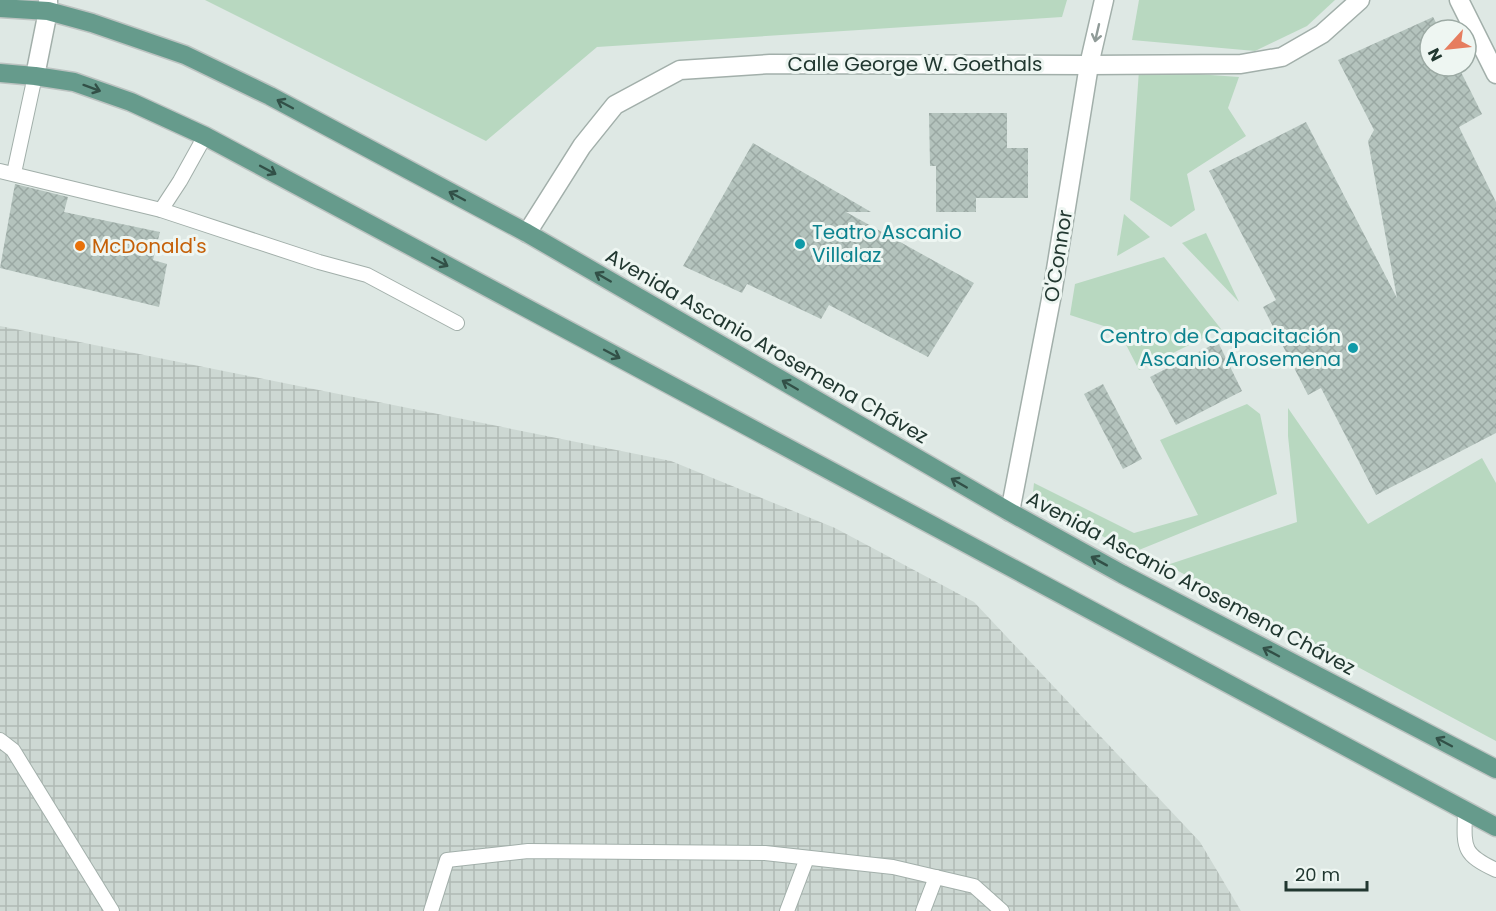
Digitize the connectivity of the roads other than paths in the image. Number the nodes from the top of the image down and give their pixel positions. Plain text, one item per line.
1 (1104, 0) edge
2 (1360, 0) edge
3 (1459, 0) edge
4 (48, 6) edge
5 (0, 8) edge
6 (1089, 65) junction
7 (0, 73) edge
8 (1496, 74) edge
9 (35, 76) junction
10 (205, 136) junction
11 (7, 172) edge
12 (160, 210) junction
13 (527, 233) junction
14 (457, 323) dead end
15 (1010, 512) junction
16 (0, 740) edge
17 (1496, 769) edge
18 (1465, 812) junction
19 (1496, 828) edge
20 (807, 858) junction
21 (1496, 870) edge
22 (936, 877) junction
23 (112, 911) edge
24 (431, 911) edge
25 (787, 911) edge
26 (923, 911) edge
27 (1002, 911) edge

1 -> 6 street, O'Connor
2 - 6 street, Calle George W. Goethals
3 - 8 street
4 - 5 main road, Avenida Ascanio Arosemena Chávez
4 - 9 street
13 -> 4 main road, Avenida Ascanio Arosemena Chávez
6 - 13 street, Calle George W. Goethals
6 - 15 street, O'Connor
7 - 9 main road
9 -> 10 main road
9 - 11 lane
10 - 12 lane
10 -> 18 main road
11 - 12 lane
12 - 14 lane
15 -> 13 main road, Avenida Ascanio Arosemena Chávez
17 -> 15 main road, Avenida Ascanio Arosemena Chávez
16 - 23 lane
18 - 19 main road
18 - 21 lane
20 - 22 lane
20 - 24 lane
20 - 25 lane
22 - 26 lane
22 - 27 lane

